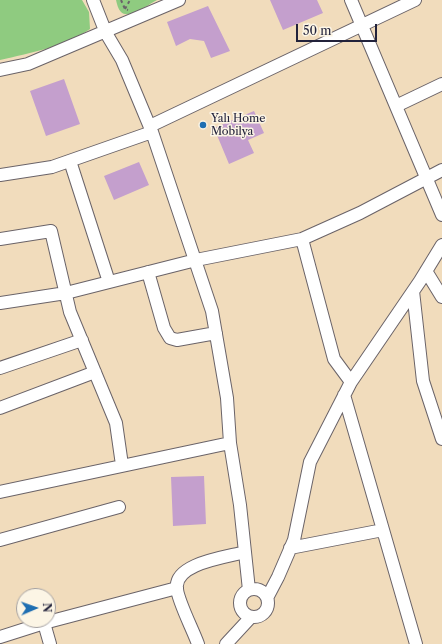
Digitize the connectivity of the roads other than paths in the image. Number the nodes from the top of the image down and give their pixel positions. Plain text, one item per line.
1 (93, 0) edge
2 (179, 0) edge
3 (351, 0) edge
4 (415, 0) edge
5 (362, 26) junction
6 (106, 32) junction
7 (0, 70) edge
8 (442, 84) edge
9 (396, 106) junction
10 (151, 129) junction
11 (70, 162) junction
12 (442, 170) edge
13 (0, 175) edge
14 (427, 178) junction
15 (442, 215) edge
16 (0, 239) edge
17 (302, 239) junction
18 (442, 245) edge
19 (196, 260) junction
20 (426, 271) junction
21 (148, 272) junction
22 (109, 282) junction
23 (413, 291) junction
24 (66, 293) junction
25 (442, 297) edge
26 (0, 303) edge
27 (216, 333) junction
28 (82, 340) junction
29 (0, 368) edge
30 (95, 372) junction
31 (351, 382) junction
32 (344, 395) junction
33 (0, 408) edge
34 (442, 439) edge
35 (230, 443) junction
36 (122, 465) junction
37 (0, 492) edge
38 (119, 508) dead end
39 (383, 530) junction
40 (0, 540) edge
41 (290, 548) junction
42 (246, 552) junction
43 (176, 588) junction
44 (250, 590) junction
45 (267, 598) junction
46 (251, 617) junction
47 (56, 620) edge
48 (28, 628) edge
49 (45, 628) edge
50 (0, 637) edge
51 (413, 640) edge
52 (50, 644) edge
53 (198, 644) edge
54 (226, 644) edge

1 - 6 street
2 - 6 street
3 - 5 street
4 - 5 street
5 - 9 street
5 - 10 street
6 - 7 street
6 - 10 street
8 - 9 street
9 - 14 street
10 - 11 street
10 - 19 street
11 - 13 street
11 - 22 street
12 - 14 street
14 - 15 street
14 - 17 street
16 - 24 street
17 - 19 street
17 - 31 street
18 - 20 street
19 - 21 street
19 - 27 street
20 - 23 street
20 - 25 street
21 - 22 street
21 - 27 street
22 - 24 street
23 - 31 street
23 - 34 street
24 - 26 street
24 - 28 street
27 - 35 street
28 - 29 street
28 - 30 street
30 - 33 street
30 - 36 street
31 - 32 street
32 - 39 street
32 - 41 street
35 - 36 street
35 - 42 street
36 - 37 street
38 - 40 street
39 - 41 street
39 - 51 street
41 - 45 street
42 - 43 street
42 - 44 street
43 - 47 street
43 - 53 street
44 - 45 street
44 - 46 street
45 - 46 street
46 - 54 street
48 - 50 street
49 - 52 street

